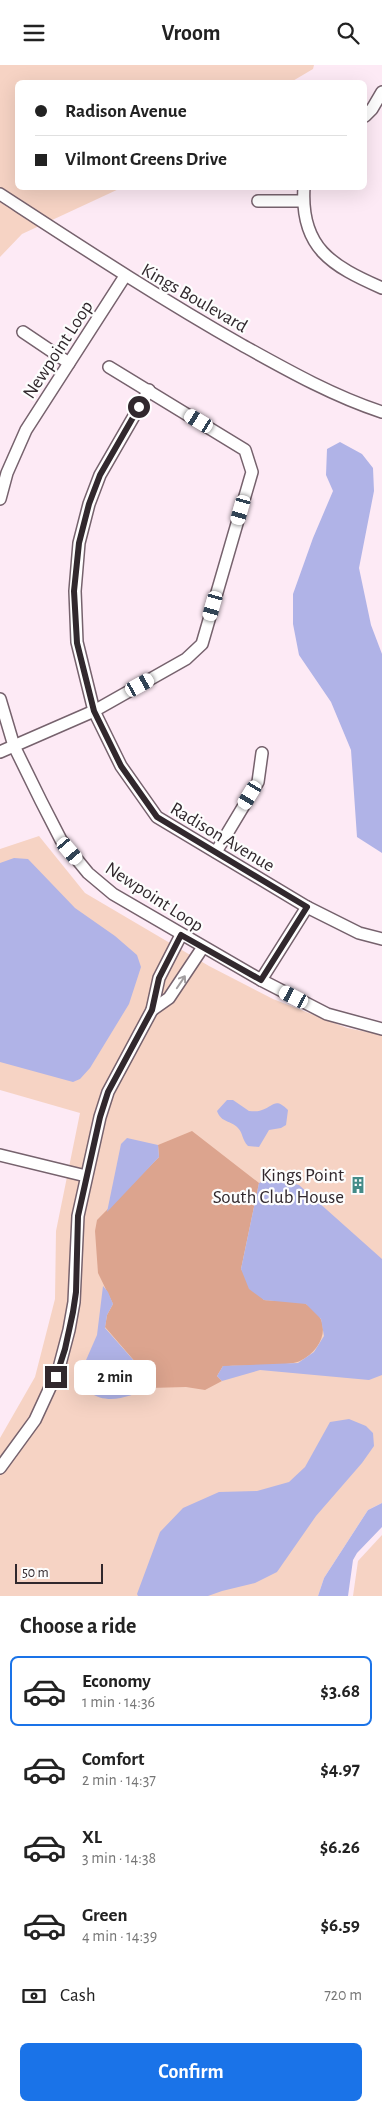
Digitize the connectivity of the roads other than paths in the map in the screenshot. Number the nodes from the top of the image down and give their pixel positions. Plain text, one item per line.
1 (382, 92) edge
2 (367, 114) edge
3 (304, 190) edge
4 (0, 194) edge
5 (258, 201) dead end
6 (303, 201) junction
7 (125, 276) junction
8 (382, 288) edge
9 (24, 332) dead end
10 (69, 363) junction
11 (109, 367) dead end
12 (149, 390) junction
13 (382, 412) edge
14 (4, 472) edge
15 (0, 499) edge
16 (0, 699) edge
17 (94, 711) junction
18 (14, 746) junction
19 (0, 752) edge
20 (262, 753) dead end
21 (216, 852) junction
22 (307, 907) junction
23 (181, 935) junction
24 (382, 939) edge
25 (203, 947) junction
26 (261, 980) junction
27 (152, 1010) junction
28 (382, 1029) edge
29 (0, 1155) edge
30 (86, 1176) junction
31 (0, 1468) edge

1 - 2 street
3 - 6 street
4 - 7 street, Kings Boulevard
5 - 6 street
6 - 8 street
7 - 10 street, Newpoint Loop
7 - 13 street, Kings Boulevard
9 - 10 street
10 - 14 street, Newpoint Loop
11 - 12 street
12 - 17 street, Radison Avenue
12 - 17 street
14 - 15 street, Newpoint Loop
16 - 18 street, Newpoint Loop
17 - 18 street
17 - 21 street, Radison Avenue
18 - 19 street
18 - 23 street, Newpoint Loop
20 - 21 street
21 - 22 street, Radison Avenue
22 - 24 street, Radison Avenue
22 - 26 street
23 - 25 street, Newpoint Loop
23 - 27 street
25 - 26 street, Newpoint Loop
27 -> 25 street
26 - 28 street, Newpoint Loop
27 - 30 street
29 - 30 street
30 - 31 street

